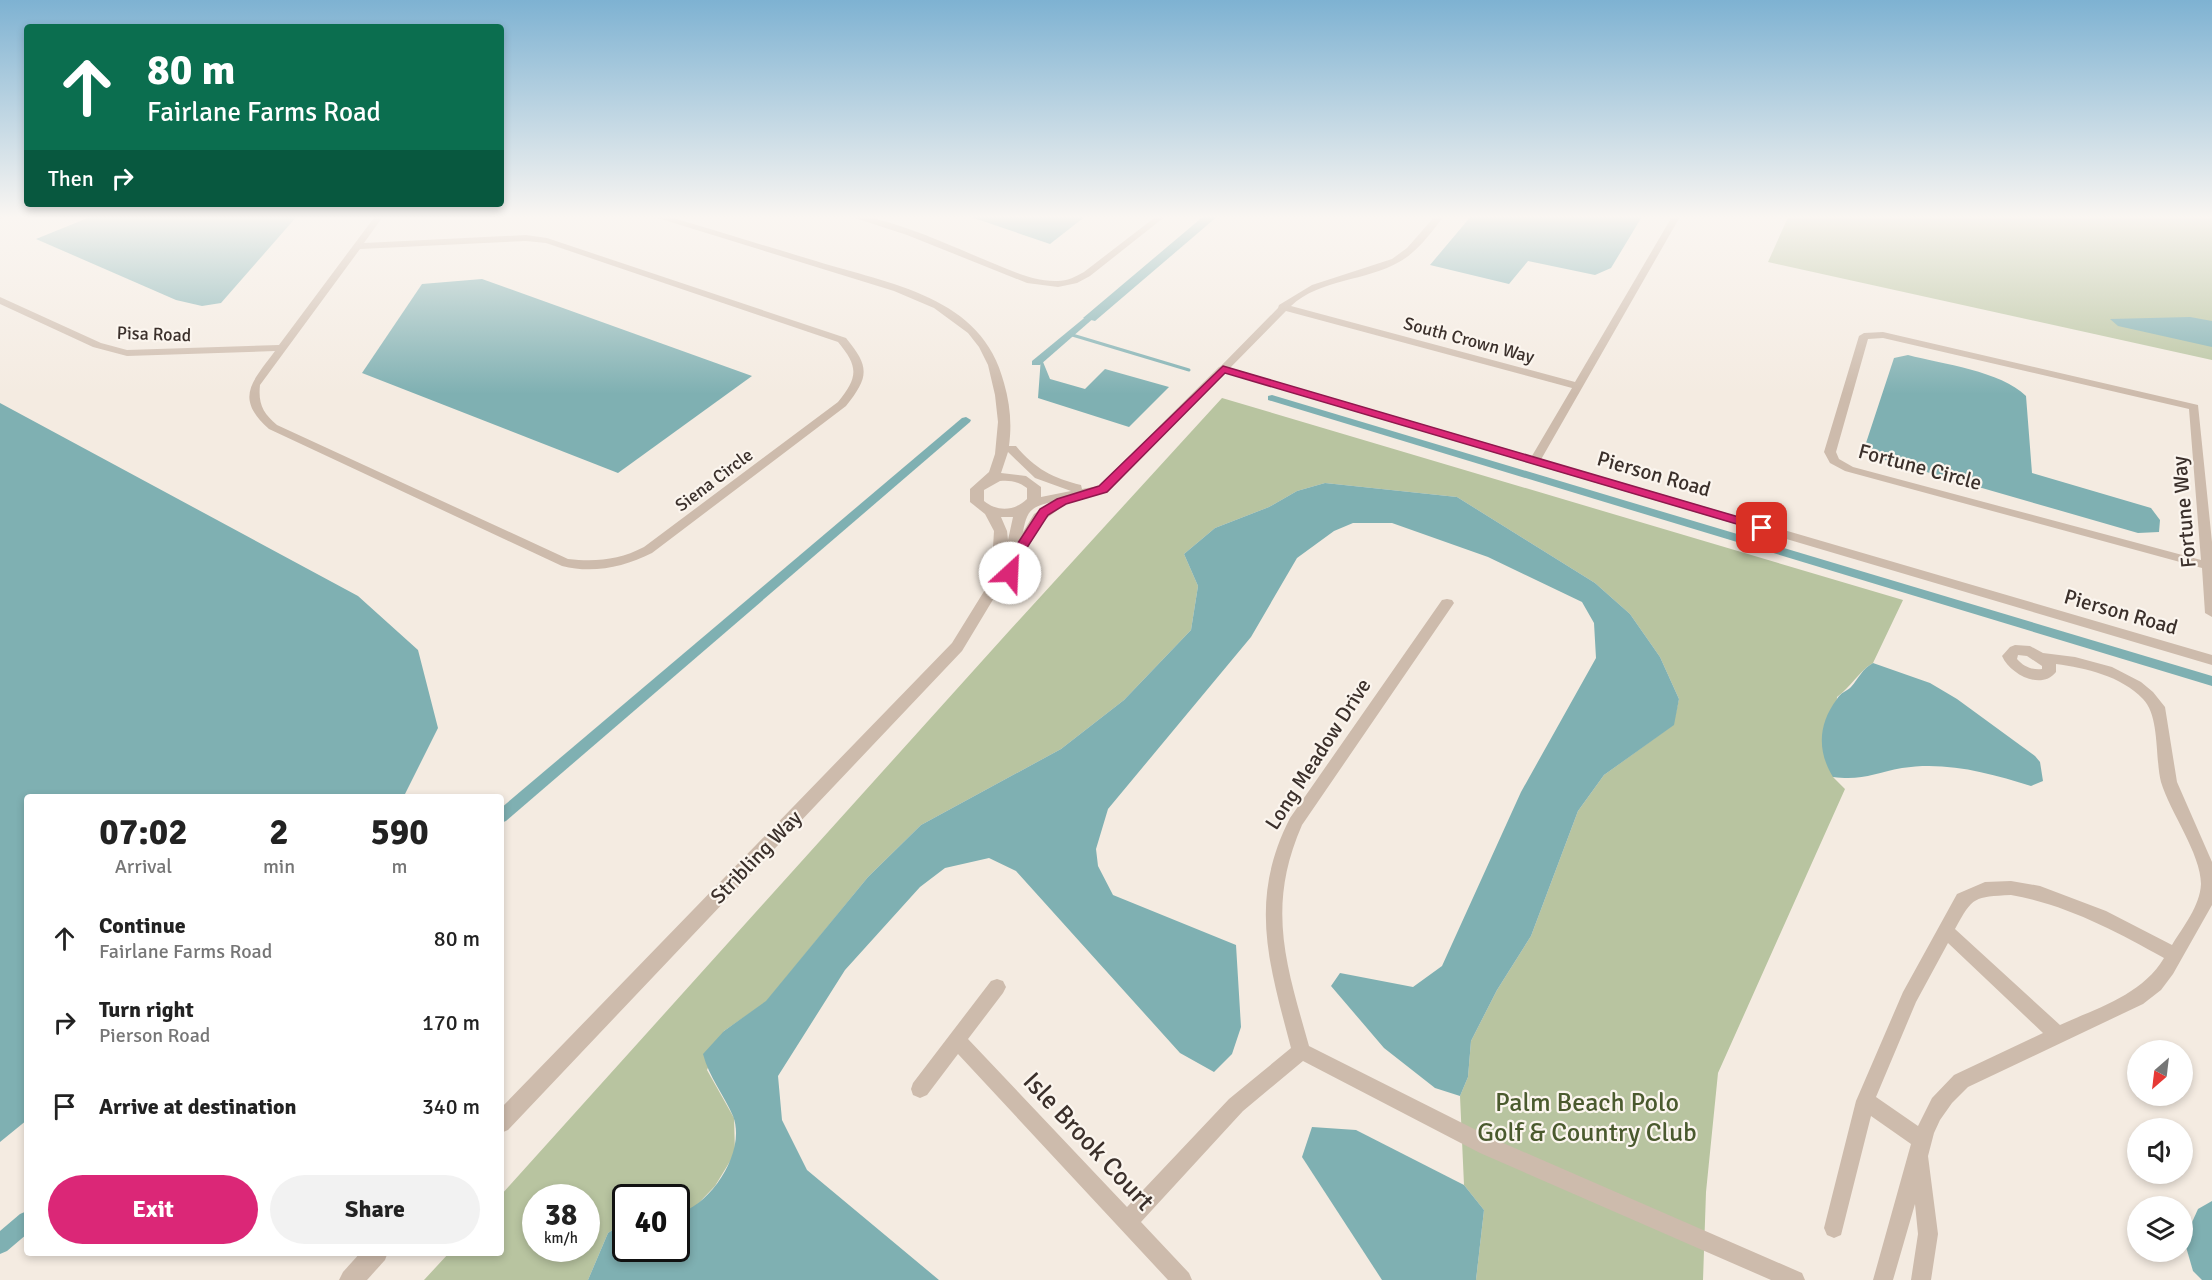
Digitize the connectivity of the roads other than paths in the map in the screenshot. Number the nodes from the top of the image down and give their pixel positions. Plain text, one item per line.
1 (336, 275) edge
2 (647, 275) edge
3 (850, 275) edge
4 (1014, 275) edge
5 (1085, 275) edge
6 (1353, 275) edge
7 (1642, 275) edge
8 (0, 300) edge
9 (1282, 307) junction
10 (281, 348) junction
11 (1223, 369) junction
12 (1578, 386) junction
13 (2194, 407) joint
14 (1005, 420) junction
15 (1012, 449) junction
16 (1535, 461) junction
17 (991, 479) junction
18 (1027, 482) junction
19 (1079, 491) junction
20 (1028, 505) junction
21 (991, 512) junction
22 (1011, 566) junction
23 (2208, 566) junction
24 (998, 580) junction
25 (1447, 603) dead end
26 (2212, 613) edge
27 (2044, 658) dead end
28 (2212, 660) edge
29 (1946, 931) junction
30 (2175, 955) junction
31 (997, 987) dead end
32 (2058, 1035) junction
33 (956, 1039) junction
34 (1301, 1051) junction
35 (920, 1089) dead end
36 (1865, 1101) junction
37 (504, 1120) edge
38 (1920, 1147) junction
39 (1128, 1221) junction
40 (1834, 1228) dead end
41 (373, 1256) edge
42 (351, 1280) edge
43 (1182, 1280) edge
44 (1796, 1280) edge
45 (1883, 1280) edge
46 (1921, 1280) edge

1 - 10 street, Siena Circle
2 - 10 street, Siena Circle
3 - 14 street
4 - 5 street
6 - 9 street
7 - 12 street
8 - 10 street, Pisa Road
9 - 11 street
9 - 12 street, South Crown Way
11 - 16 street, Pierson Road
11 - 19 street, Stribling Way
12 - 16 street
13 - 23 street, Fortune Way
13 - 23 street, Fortune Circle
14 - 15 street
14 - 17 street
15 - 18 street
15 - 19 street
16 - 28 street, Pierson Road
17 - 18 street
17 - 21 street
18 - 19 street
18 - 20 street
19 - 20 street
19 - 22 street, Stribling Way
20 - 21 street
20 - 22 street
21 - 24 street, Stribling Way
22 - 24 street, Stribling Way
23 - 26 street, Fortune Way
24 - 37 street, Stribling Way
25 - 34 street, Long Meadow Drive
27 - 30 street
29 - 30 street
29 - 32 street
29 - 36 street
30 - 32 street
31 - 33 street
32 - 38 street
33 - 35 street
33 - 39 street, Isle Brook Court
34 - 39 street
34 - 44 street
36 - 38 street
36 - 40 street
38 - 45 street
38 - 46 street
39 - 43 street, Isle Brook Court
41 - 42 street

